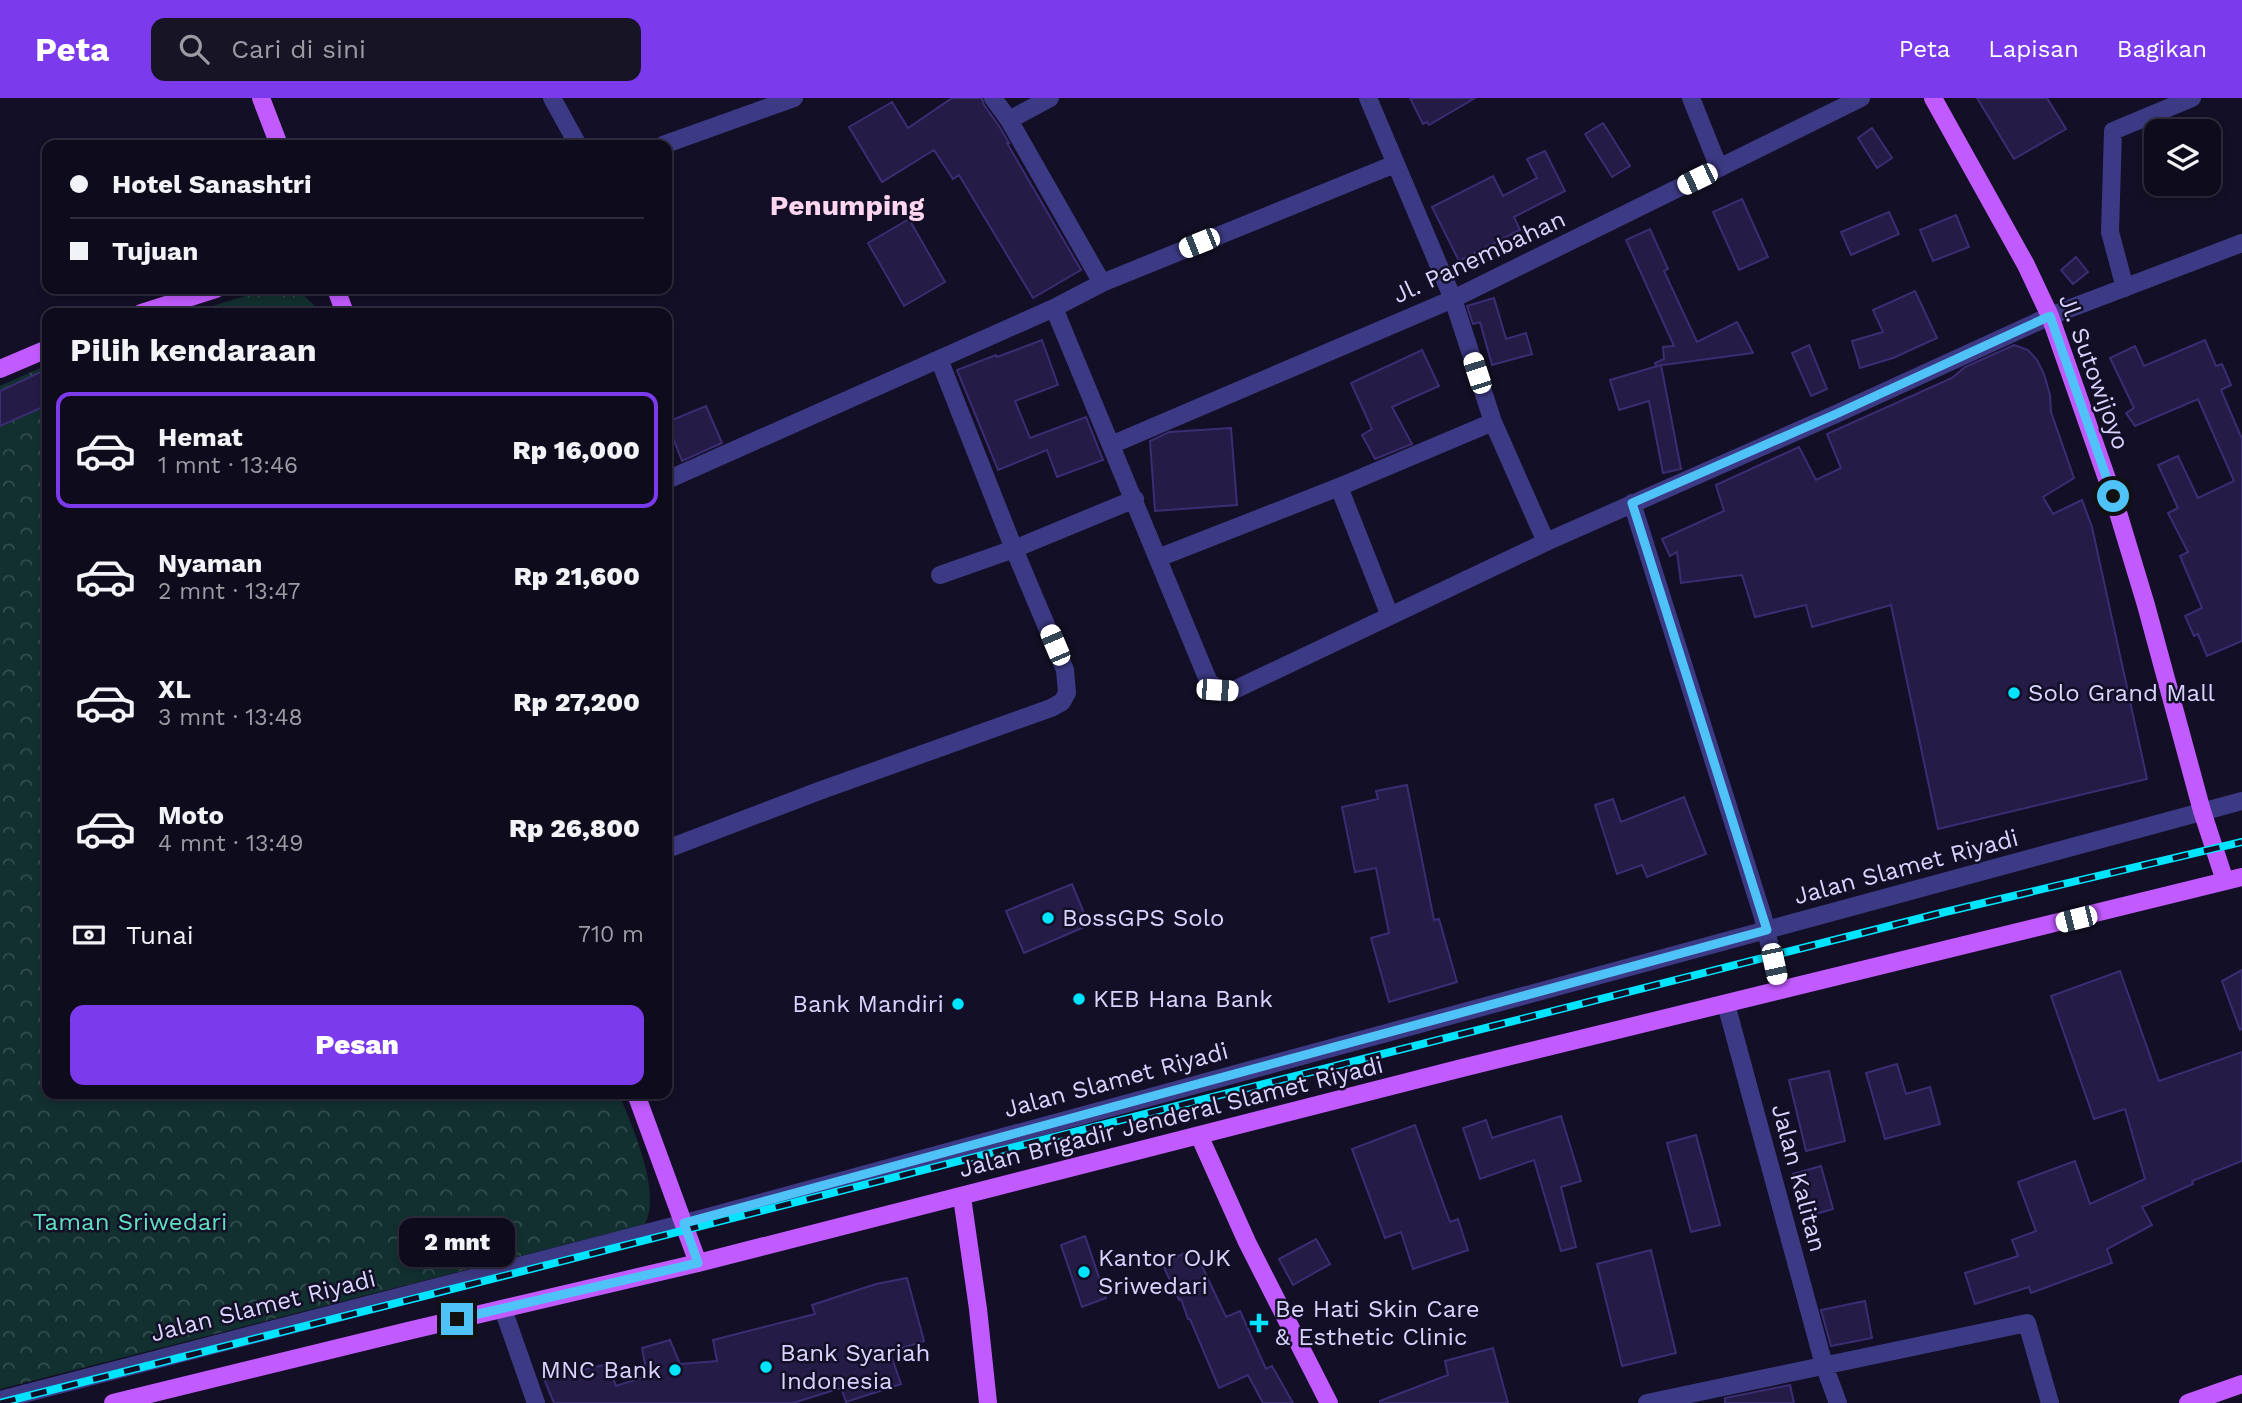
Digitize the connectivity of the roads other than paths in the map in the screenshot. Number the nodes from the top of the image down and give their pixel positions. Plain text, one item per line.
1 (261, 98) edge
2 (552, 98) edge
3 (993, 98) edge
4 (1050, 98) edge
5 (1368, 98) edge
6 (1691, 98) edge
7 (1861, 98) edge
8 (1933, 98) edge
9 (2192, 98) edge
10 (789, 99) edge
11 (1009, 120) junction
12 (277, 140) edge
13 (575, 140) edge
14 (672, 142) edge
15 (1395, 164) junction
16 (1719, 168) junction
17 (2242, 243) edge
18 (1102, 283) junction
19 (2125, 288) junction
20 (200, 294) edge
21 (1453, 299) junction
22 (157, 308) edge
23 (1054, 308) junction
24 (2050, 316) junction
25 (42, 351) edge
26 (939, 359) junction
27 (0, 369) edge
28 (1493, 422) junction
29 (1111, 445) junction
30 (672, 478) edge
31 (1339, 487) junction
32 (1135, 499) junction
33 (1632, 503) junction
34 (1546, 542) junction
35 (1014, 549) junction
36 (1158, 558) junction
37 (940, 575) dead end
38 (1390, 615) junction
39 (2242, 801) edge
40 (2203, 811) junction
41 (672, 847) edge
42 (2233, 879) edge
43 (1767, 930) junction
44 (1780, 990) junction
45 (1726, 1004) junction
46 (638, 1099) edge
47 (1199, 1135) junction
48 (962, 1197) junction
49 (684, 1223) junction
50 (698, 1263) junction
51 (503, 1309) junction
52 (1824, 1365) junction
53 (2242, 1384) edge
54 (0, 1400) edge
55 (113, 1403) edge
56 (536, 1403) edge
57 (988, 1403) edge
58 (1329, 1403) edge
59 (1647, 1403) edge
60 (1838, 1403) edge
61 (2050, 1403) edge
62 (2188, 1403) edge

1 - 12 main road
2 - 13 street
3 - 11 street
4 - 11 street
5 - 15 street
6 - 16 street
7 - 16 street, Jl. Panembahan
8 - 24 main road, Jl. Sutowijoyo
9 - 19 street
10 - 14 street
11 - 18 street
15 - 18 street
15 - 21 street
16 - 21 street, Jl. Panembahan
17 - 19 street
18 - 23 street
19 - 24 street
20 - 22 main road
21 - 28 street
21 - 29 street, Jl. Panembahan
23 - 26 street
23 - 29 street
24 - 33 street
24 - 40 main road, Jl. Sutowijoyo
25 - 27 main road
26 - 30 street
26 - 35 street
28 - 31 street
28 - 34 street
29 - 32 street
31 - 36 street
31 - 38 street
32 - 35 street
32 - 36 street
33 - 34 street
33 - 43 street
34 - 38 street
35 - 37 street
35 - 41 street
36 - 38 street
39 - 40 street, Jalan Slamet Riyadi
40 - 42 main road, Jl. Sutowijoyo
40 - 43 street, Jalan Slamet Riyadi
42 - 44 main road, Jalan Brigadir Jenderal Slamet Riyadi
43 - 44 street
43 - 49 street, Jalan Slamet Riyadi
44 - 45 main road, Jalan Brigadir Jenderal Slamet Riyadi
45 - 47 main road, Jalan Brigadir Jenderal Slamet Riyadi
45 - 52 street, Jalan Kalitan
46 - 49 main road
47 - 48 main road, Jalan Brigadir Jenderal Slamet Riyadi
47 - 58 main road
48 - 50 main road, Jalan Brigadir Jenderal Slamet Riyadi
48 - 57 main road
49 - 50 main road
49 - 54 street, Jalan Slamet Riyadi
50 - 51 main road, Jalan Brigadir Jenderal Slamet Riyadi
51 - 55 main road, Jalan Brigadir Jenderal Slamet Riyadi
51 - 56 street
52 - 59 street
52 - 60 street, Jalan Kalitan
52 - 61 street
53 - 62 main road

